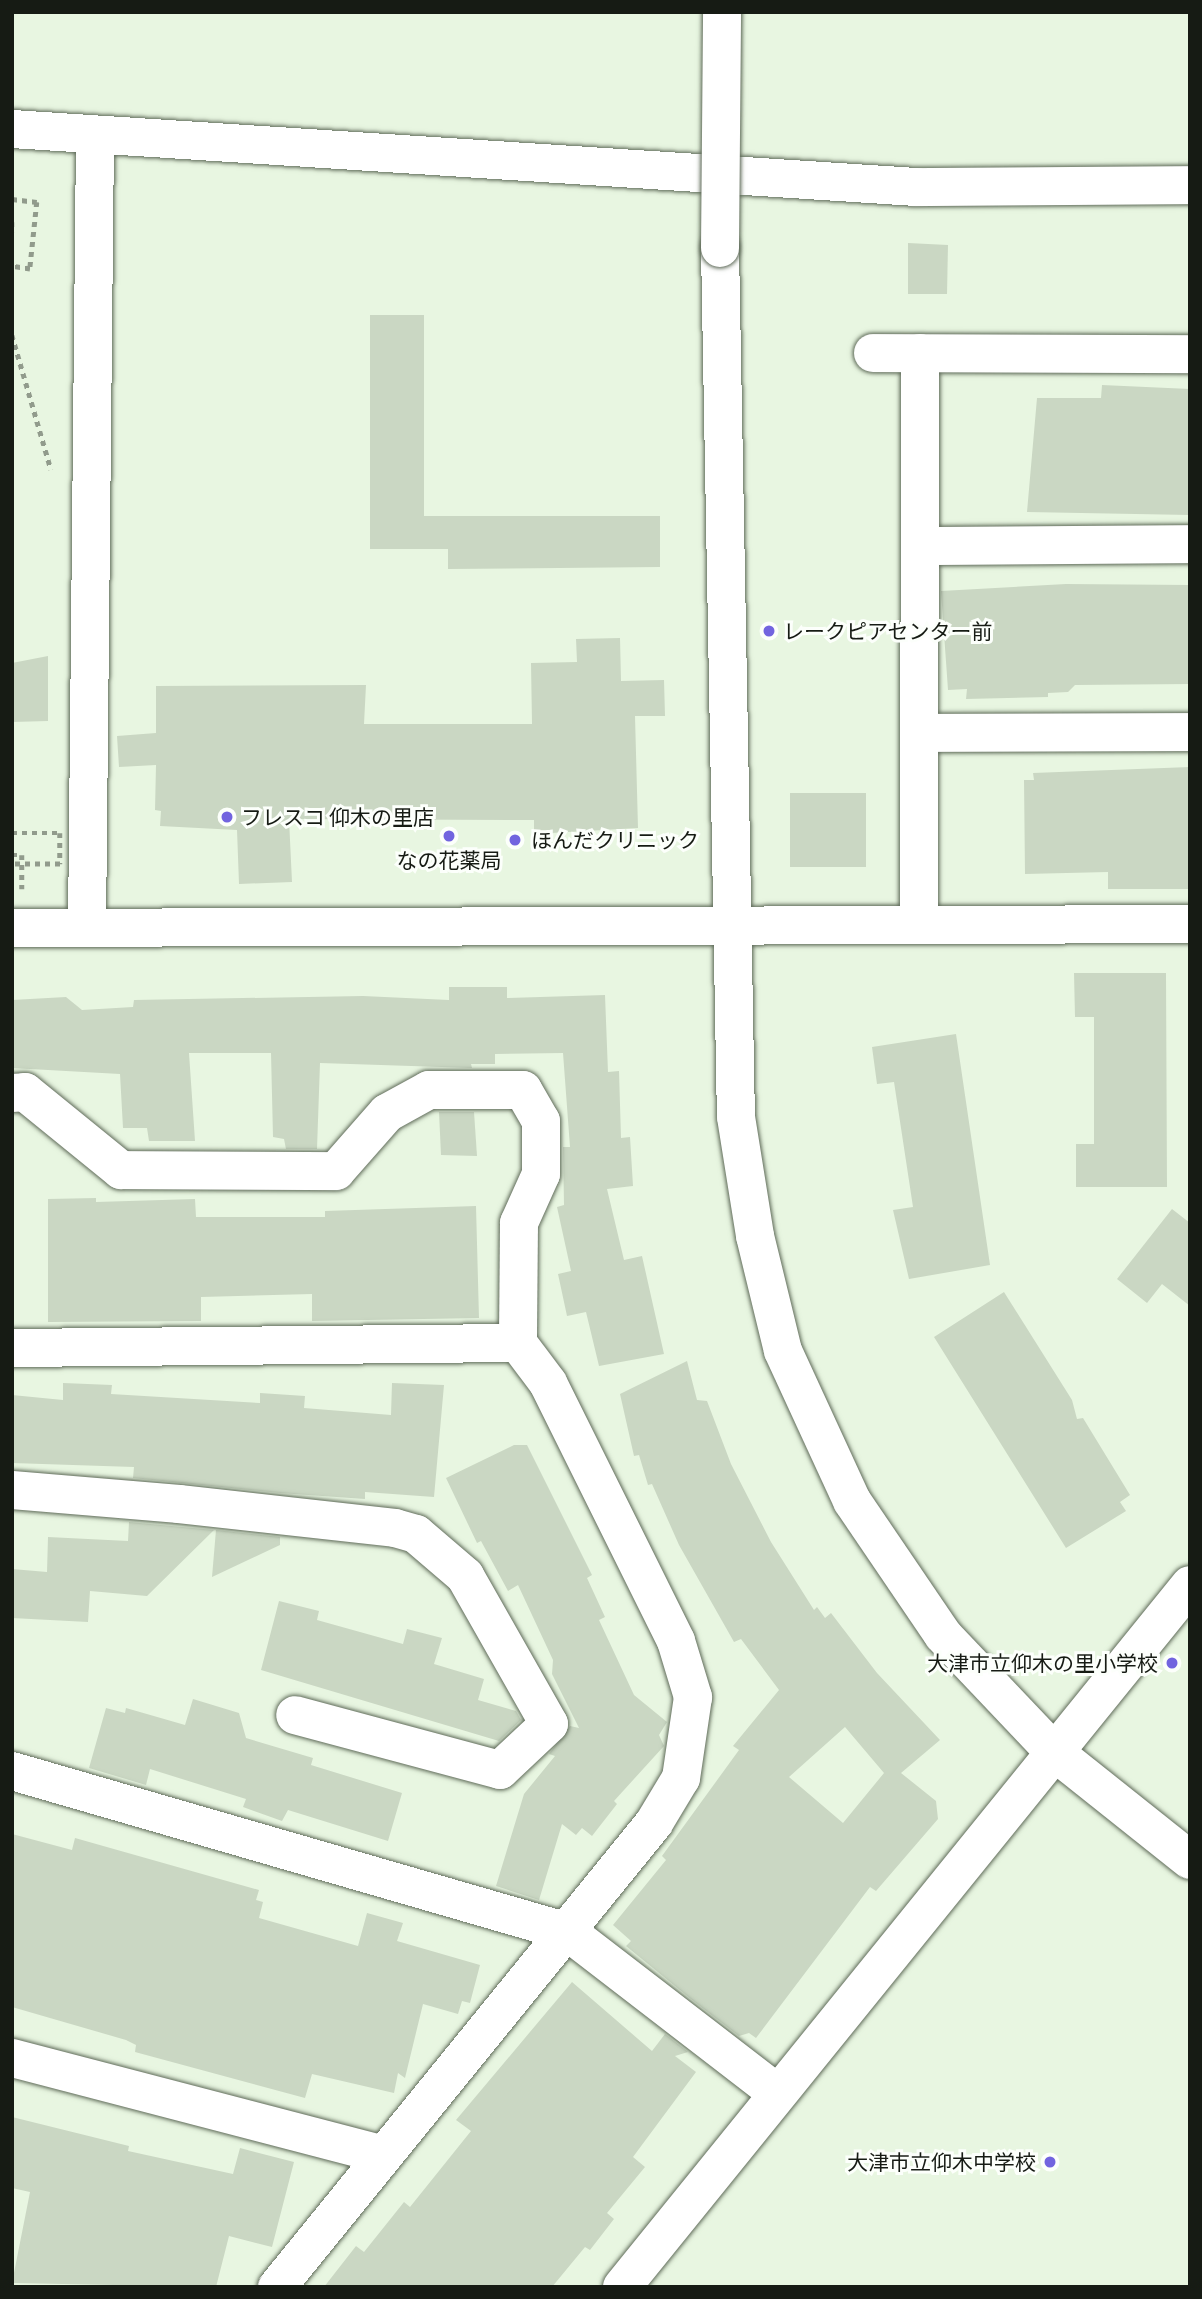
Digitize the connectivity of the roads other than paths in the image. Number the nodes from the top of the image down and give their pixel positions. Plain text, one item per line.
1 (722, 12) edge
2 (12, 130) edge
3 (95, 137) junction
4 (1190, 185) edge
5 (873, 353) dead end
6 (920, 353) junction
7 (1190, 355) edge
8 (1190, 544) edge
9 (921, 546) junction
10 (919, 733) junction
11 (1190, 733) edge
12 (1190, 924) edge
13 (919, 925) junction
14 (731, 927) junction
15 (12, 928) edge
16 (87, 928) junction
17 (12, 1093) edge
18 (518, 1343) junction
19 (12, 1348) edge
20 (12, 1490) edge
21 (1190, 1585) edge
22 (295, 1715) dead end
23 (1053, 1751) junction
24 (12, 1771) edge
25 (1190, 1860) edge
26 (568, 1932) junction
27 (12, 2058) edge
28 (776, 2092) junction
29 (384, 2155) junction
30 (277, 2287) edge
31 (622, 2287) edge

1 - 14 street, bridge
2 - 3 street
3 - 4 street
3 - 16 street
5 - 6 street
6 - 7 street
6 - 9 street
8 - 9 street
9 - 10 street
10 - 11 street
10 - 13 street
12 - 13 street
13 - 14 street
14 - 16 street
14 - 23 street
15 - 16 street
17 - 18 street
18 - 19 street
18 - 26 street
20 - 22 street
21 - 23 street
23 - 25 street
23 - 28 street
24 - 26 street
26 - 28 street
26 - 29 street
27 - 29 street
28 - 31 street
29 - 30 street

